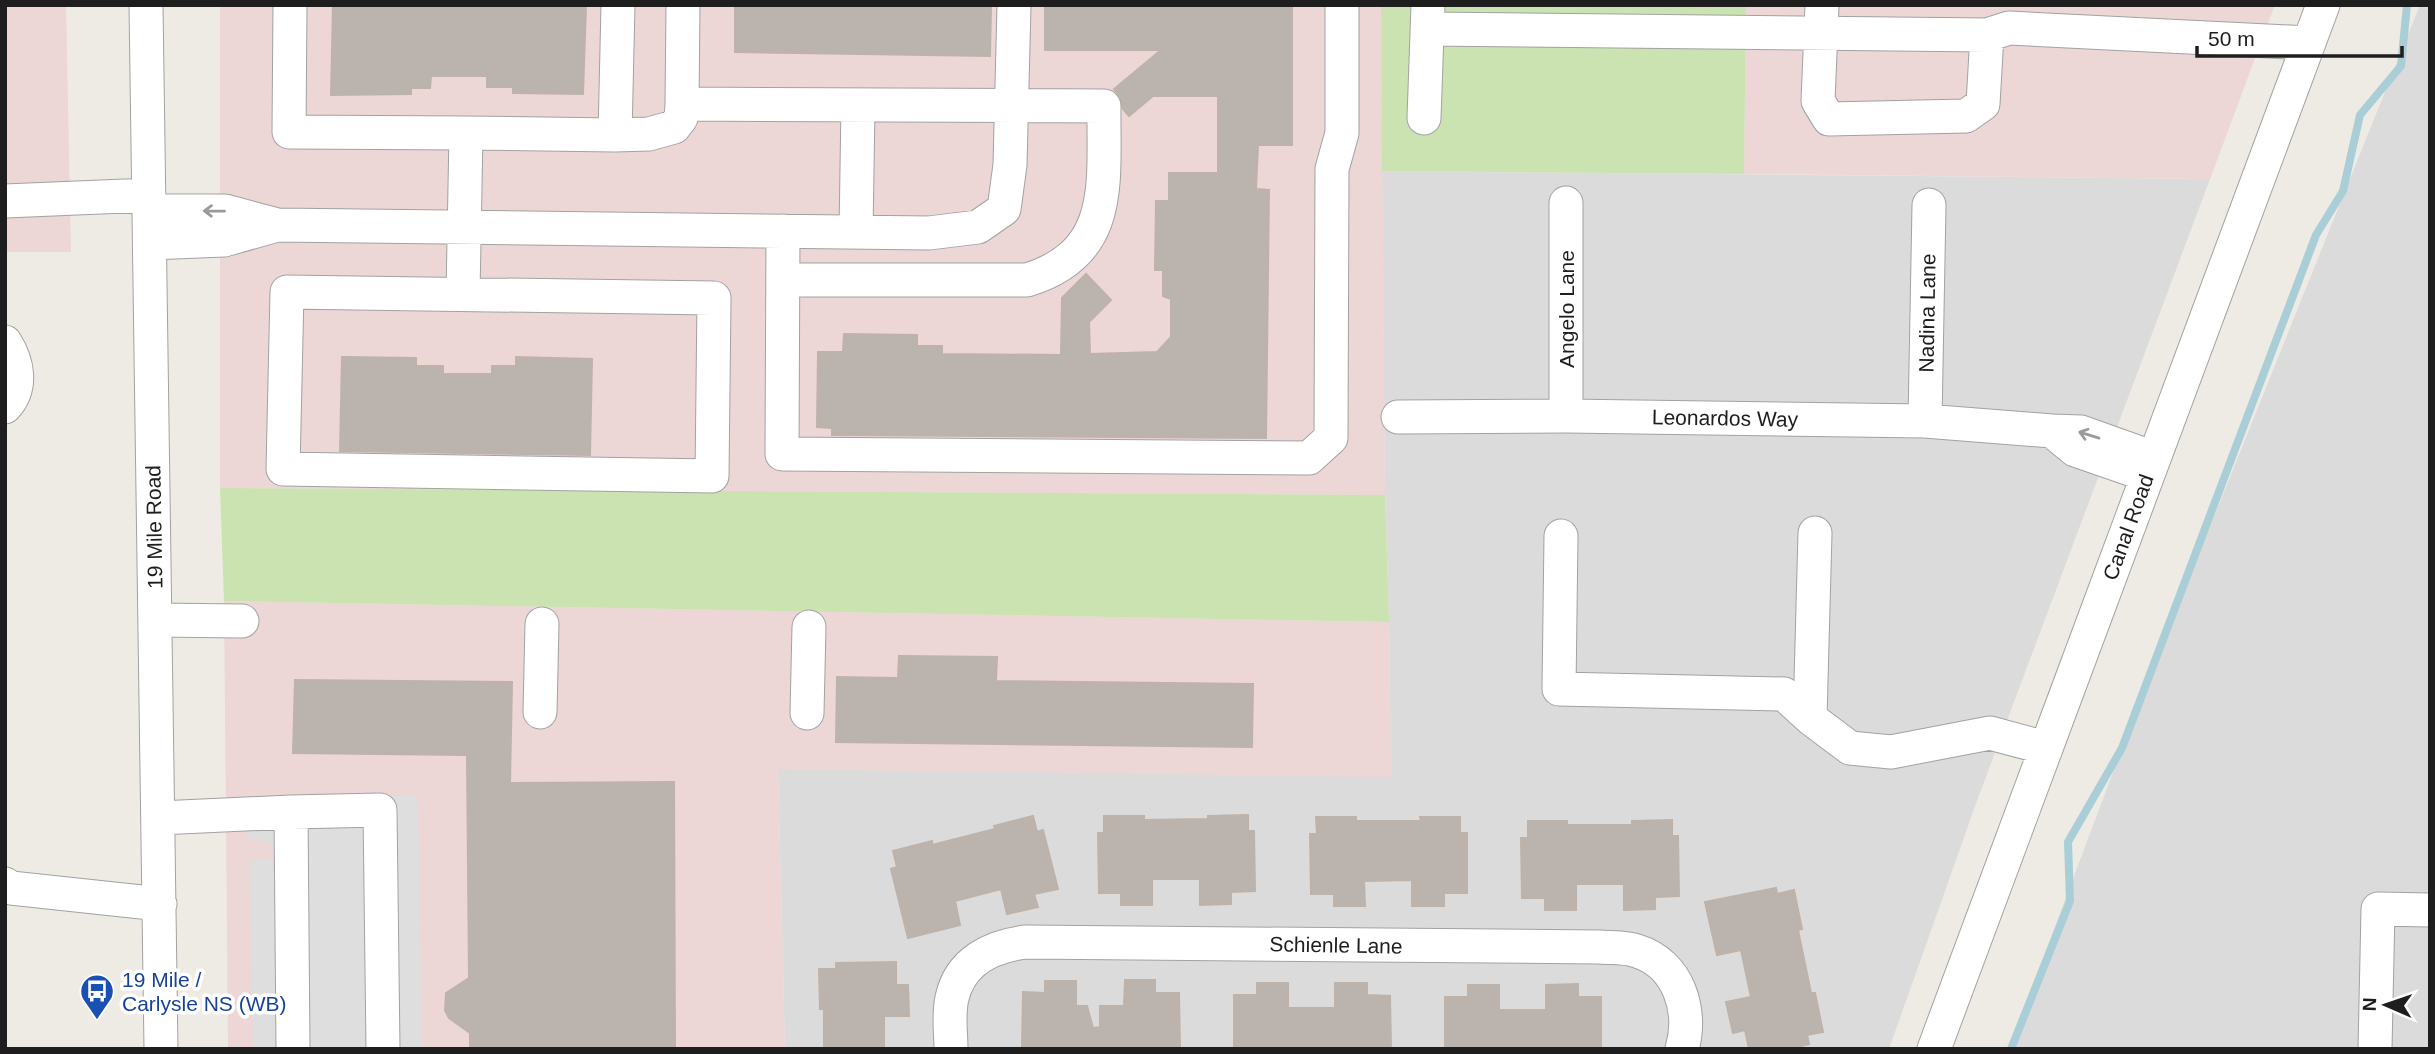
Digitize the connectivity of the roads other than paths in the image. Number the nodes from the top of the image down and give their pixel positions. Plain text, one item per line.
1 (146, 5) edge
2 (290, 5) edge
3 (618, 5) edge
4 (683, 5) edge
5 (1014, 5) edge
6 (1342, 5) edge
7 (2323, 5) edge
8 (1428, 17) edge
9 (1821, 19) edge
10 (2002, 22) edge
11 (2309, 43) junction
12 (682, 104) junction
13 (1012, 105) junction
14 (858, 106) junction
15 (1424, 118) dead end
16 (466, 133) junction
17 (615, 135) junction
18 (5, 201) edge
19 (1566, 203) dead end
20 (1929, 205) dead end
21 (149, 216) junction
22 (465, 227) junction
23 (783, 231) junction
24 (856, 232) junction
25 (783, 280) junction
26 (463, 294) junction
27 (5, 342) edge
28 (5, 407) edge
29 (1566, 416) junction
30 (1398, 417) dead end
31 (1925, 421) junction
32 (2150, 467) junction
33 (1815, 533) dead end
34 (1561, 536) dead end
35 (156, 620) junction
36 (242, 621) dead end
37 (542, 624) dead end
38 (808, 626) dead end
39 (540, 712) dead end
40 (807, 713) dead end
41 (1810, 718) junction
42 (2046, 748) junction
43 (291, 812) junction
44 (159, 818) junction
45 (5, 884) edge
46 (160, 904) junction
47 (2430, 910) edge
48 (161, 1049) edge
49 (293, 1049) edge
50 (383, 1049) edge
51 (951, 1049) edge
52 (1682, 1049) edge
53 (1934, 1049) edge
54 (2375, 1049) edge

1 - 21 street, 19 Mile Road
2 - 16 street
3 - 17 street
4 - 12 street
5 - 13 street
6 - 25 street
7 - 11 street, Canal Road
8 - 9 street
8 - 15 street
9 - 10 street
9 - 10 street
10 - 11 street
11 - 32 street, Canal Road
12 - 14 street
12 - 17 street
13 - 14 street
13 - 24 street
13 - 25 street
14 - 24 street
16 - 17 street
16 - 22 street
18 - 21 street
19 - 29 street, Angelo Lane
20 - 31 street, Nadina Lane
21 - 22 street
21 - 35 street, 19 Mile Road
22 - 23 street
22 - 26 street
23 - 24 street
23 - 25 street
26 - 26 street
27 - 28 street
29 - 30 street, Leonardos Way
29 - 31 street, Leonardos Way
31 - 32 street, Leonardos Way
32 - 42 street, Canal Road
33 - 41 street
34 - 41 street
35 - 36 street
35 - 44 street, 19 Mile Road
37 - 39 street
38 - 40 street
41 - 42 street
42 - 53 street, Canal Road
43 - 44 street
43 - 49 street
43 - 50 street
44 - 46 street, 19 Mile Road
45 - 46 street
46 - 48 street, 19 Mile Road
47 - 54 street
51 - 52 street, Schienle Lane

